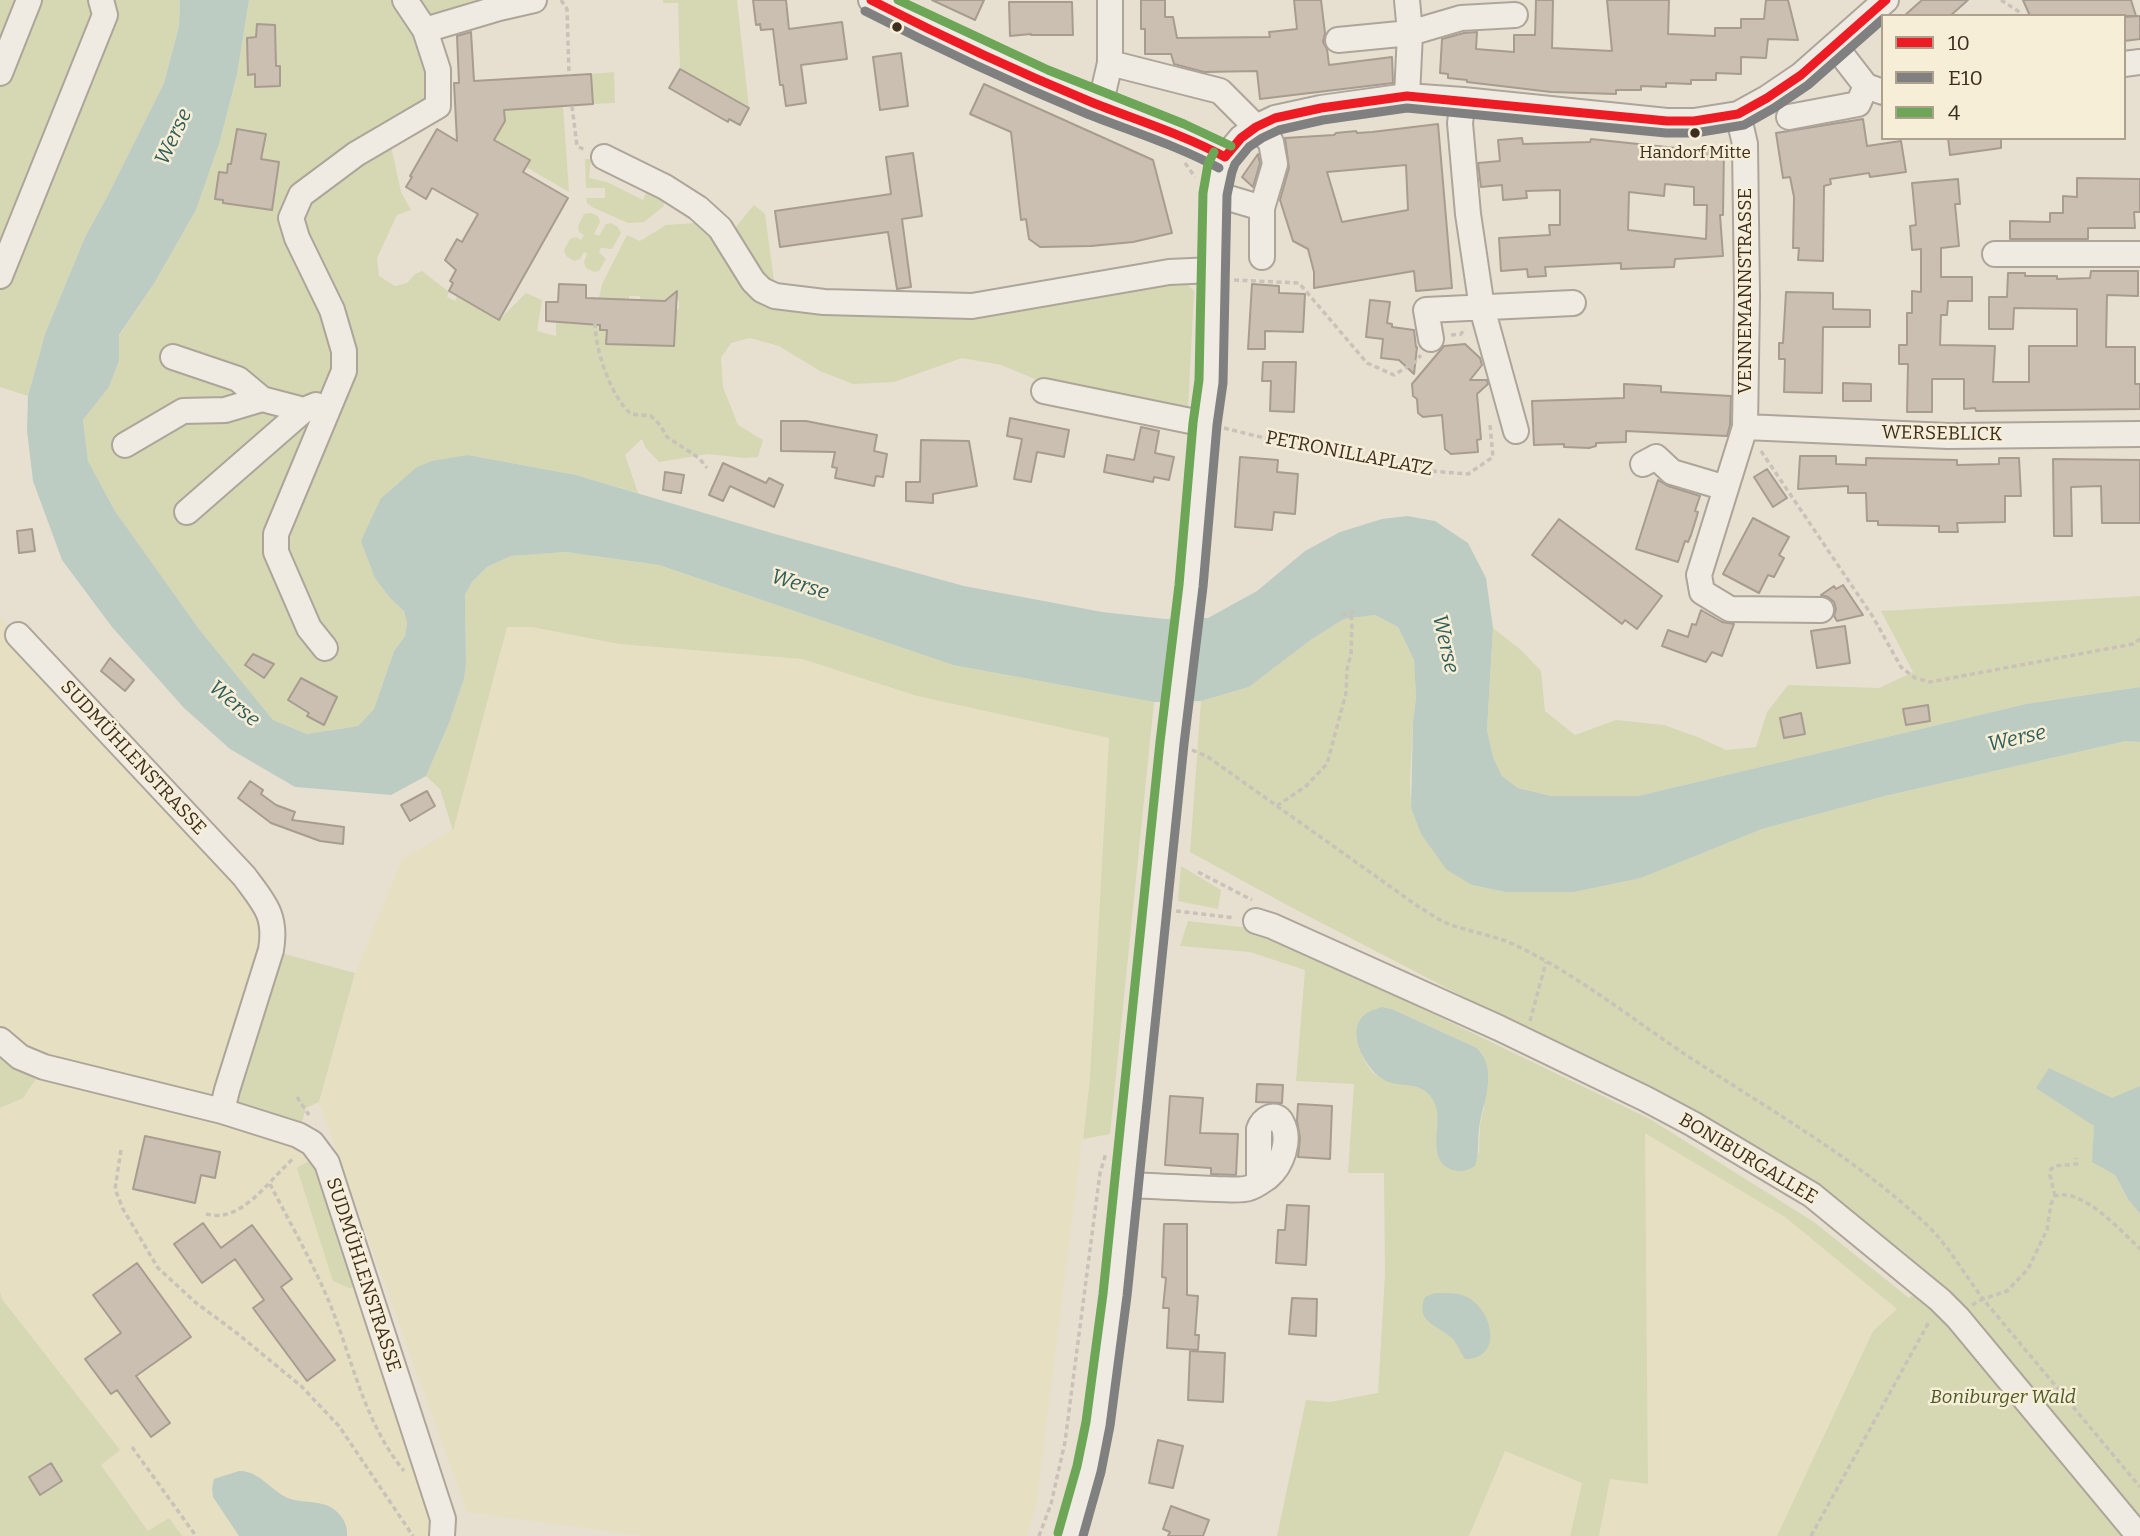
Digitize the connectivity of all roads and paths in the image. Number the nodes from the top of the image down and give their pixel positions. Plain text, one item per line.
1 (29, 0) edge
2 (102, 0) edge
3 (405, 0) edge
4 (534, 0) edge
5 (561, 0) edge
6 (871, 0) edge
7 (1110, 0) edge
8 (1407, 0) edge
9 (1886, 0) edge
10 (2001, 0) edge
11 (2021, 14) edge
12 (1515, 15) dead end
13 (425, 30) junction
14 (1410, 33) junction
15 (1338, 40) dead end
16 (1835, 47) junction
17 (1110, 63) junction
18 (0, 73) edge
19 (569, 75) dead end
20 (1874, 89) edge
21 (1408, 96) junction
22 (1463, 100) junction
23 (572, 106) dead end
24 (1100, 106) junction
25 (1738, 114) junction
26 (1789, 117) dead end
27 (1256, 127) junction
28 (604, 157) joint
29 (1225, 158) junction
30 (1215, 194) junction
31 (1262, 208) junction
32 (1995, 254) dead end
33 (2140, 254) edge
34 (1262, 257) dead end
35 (1220, 275) junction
36 (0, 276) edge
37 (1573, 303) dead end
38 (1482, 308) junction
39 (596, 323) dead end
40 (1432, 339) joint
41 (173, 357) dead end
42 (1044, 391) dead end
43 (332, 398) junction
44 (262, 399) junction
45 (304, 410) junction
46 (1490, 416) dead end
47 (1212, 426) junction
48 (1745, 427) junction
49 (1516, 431) dead end
50 (2140, 434) edge
51 (125, 445) dead end
52 (1643, 464) dead end
53 (707, 468) dead end
54 (1726, 488) junction
55 (187, 512) dead end
56 (1821, 610) dead end
57 (1357, 611) dead end
58 (1350, 613) junction
59 (1342, 615) dead end
60 (18, 635) dead end
61 (2140, 639) edge
62 (325, 648) dead end
63 (1190, 750) dead end
64 (1277, 806) junction
65 (1198, 872) dead end
66 (1173, 910) dead end
67 (1264, 923) junction
68 (1546, 962) junction
69 (0, 1040) edge
70 (1525, 1040) junction
71 (222, 1111) junction
72 (312, 1143) junction
73 (1113, 1144) dead end
74 (121, 1150) dead end
75 (2076, 1158) dead end
76 (1259, 1183) dead end
77 (270, 1184) junction
78 (1126, 1185) junction
79 (2054, 1196) junction
80 (206, 1214) dead end
81 (2140, 1249) edge
82 (1983, 1298) junction
83 (1940, 1300) junction
84 (1958, 1318) junction
85 (132, 1447) dead end
86 (410, 1478) dead end
87 (2140, 1487) edge
88 (196, 1536) edge
89 (413, 1536) edge
90 (442, 1536) edge
91 (1039, 1536) edge
92 (1070, 1536) edge
93 (1811, 1536) edge
94 (2140, 1536) edge

1 - 18 street
2 - 36 street
3 - 13 street
4 - 13 street
5 - 19 path
6 - 24 street
7 - 17 street
8 - 14 street
9 - 16 street
10 - 11 path
12 - 14 street
13 - 43 street
14 - 15 street
14 - 21 street
16 - 20 street
16 - 25 street
17 - 24 street
17 - 27 street
20 - 26 street
21 - 22 street
21 - 27 street
22 - 25 street
22 - 38 street
23 - 28 path
24 - 29 street
25 - 48 street, VENNEMANNSTRASSE
27 - 29 street
27 - 31 street
28 - 35 street
29 - 30 street
30 - 31 street
30 - 35 street
31 - 34 street
32 - 33 street
35 - 40 path
35 - 47 street
37 - 38 street
38 - 40 street
38 - 49 street
39 - 53 path
41 - 44 street
42 - 47 street
43 - 45 street
43 - 62 street
44 - 45 street
44 - 51 street
45 - 55 street
46 - 47 path, PETRONILLAPLATZ
47 - 78 street
48 - 50 street, WERSEBLICK
48 - 54 street, VENNEMANNSTRASSE
48 - 61 path
52 - 54 street
54 - 56 street, VENNEMANNSTRASSE
57 - 58 path
58 - 59 path
58 - 64 path
60 - 71 street, SUDMÜHLENSTRASSE
63 - 64 path
64 - 68 path
65 - 67 path
66 - 67 path
67 - 70 street, BONIBURGALLEE
68 - 70 path
68 - 82 path
69 - 71 street
70 - 83 street, BONIBURGALLEE
71 - 72 street
72 - 77 path
72 - 90 street, SUDMÜHLENSTRASSE
73 - 91 path
74 - 89 path
75 - 79 path
76 - 78 street
77 - 80 path
77 - 86 path
78 - 92 street
79 - 81 path
79 - 82 path
82 - 84 path
82 - 87 path
83 - 84 street, BONIBURGALLEE
83 - 93 path
84 - 94 street, BONIBURGALLEE
85 - 88 path

